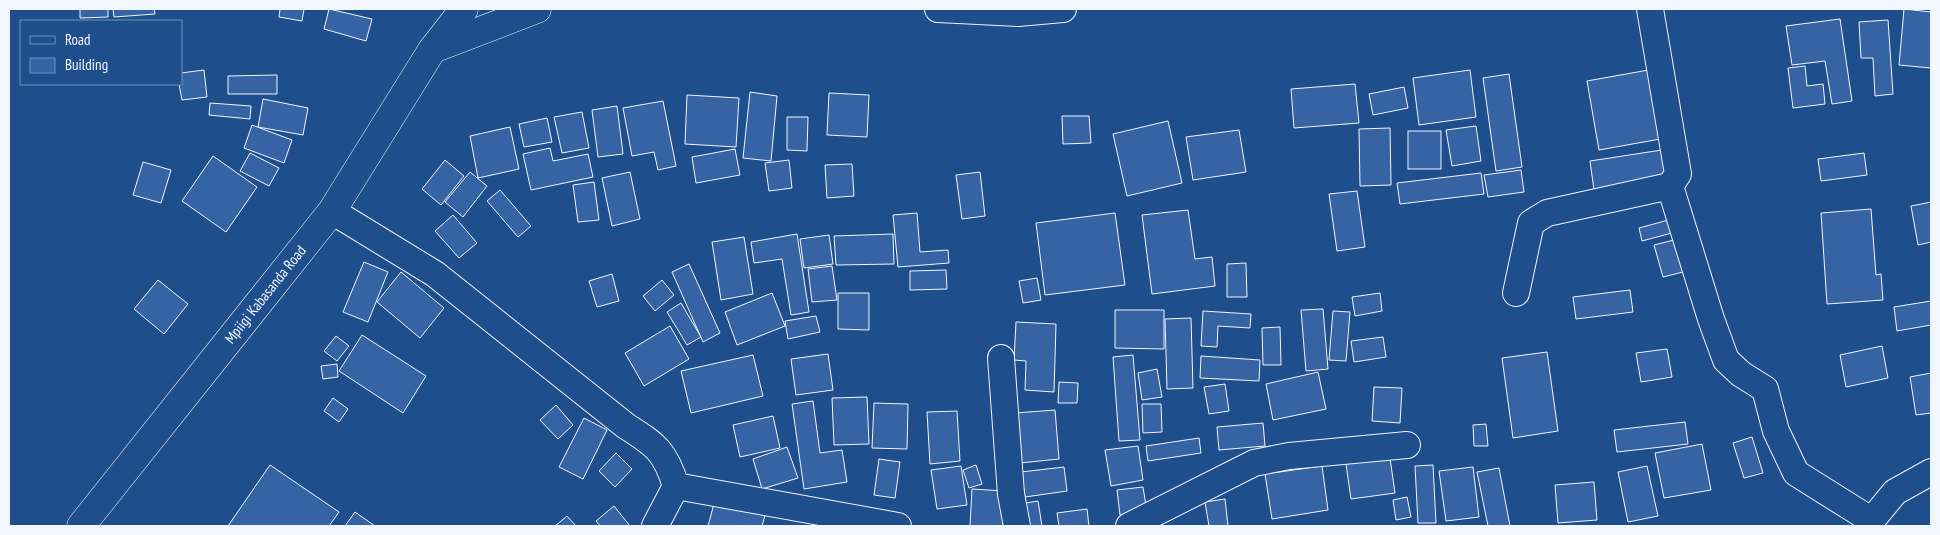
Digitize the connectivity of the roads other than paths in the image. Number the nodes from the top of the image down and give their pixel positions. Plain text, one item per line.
1 (464, 9) edge
2 (537, 9) edge
3 (938, 9) edge
4 (1063, 9) edge
5 (1650, 9) edge
6 (432, 50) junction
7 (1670, 186) junction
8 (332, 212) junction
9 (1516, 293) dead end
10 (1001, 358) dead end
11 (1407, 445) dead end
12 (1931, 472) edge
13 (676, 486) junction
14 (1869, 523) edge
15 (81, 526) edge
16 (656, 526) edge
17 (898, 526) edge
18 (1017, 526) edge
19 (1129, 526) edge

1 - 6 main road, Mpiigi Kabasanda Road
2 - 6 main road
3 - 4 street
5 - 7 street
6 - 8 main road, Mpiigi Kabasanda Road
7 - 9 street
7 - 14 street
8 - 13 street
8 - 15 main road, Mpiigi Kabasanda Road
10 - 18 street
11 - 19 street
12 - 14 street
13 - 16 street
13 - 17 street

